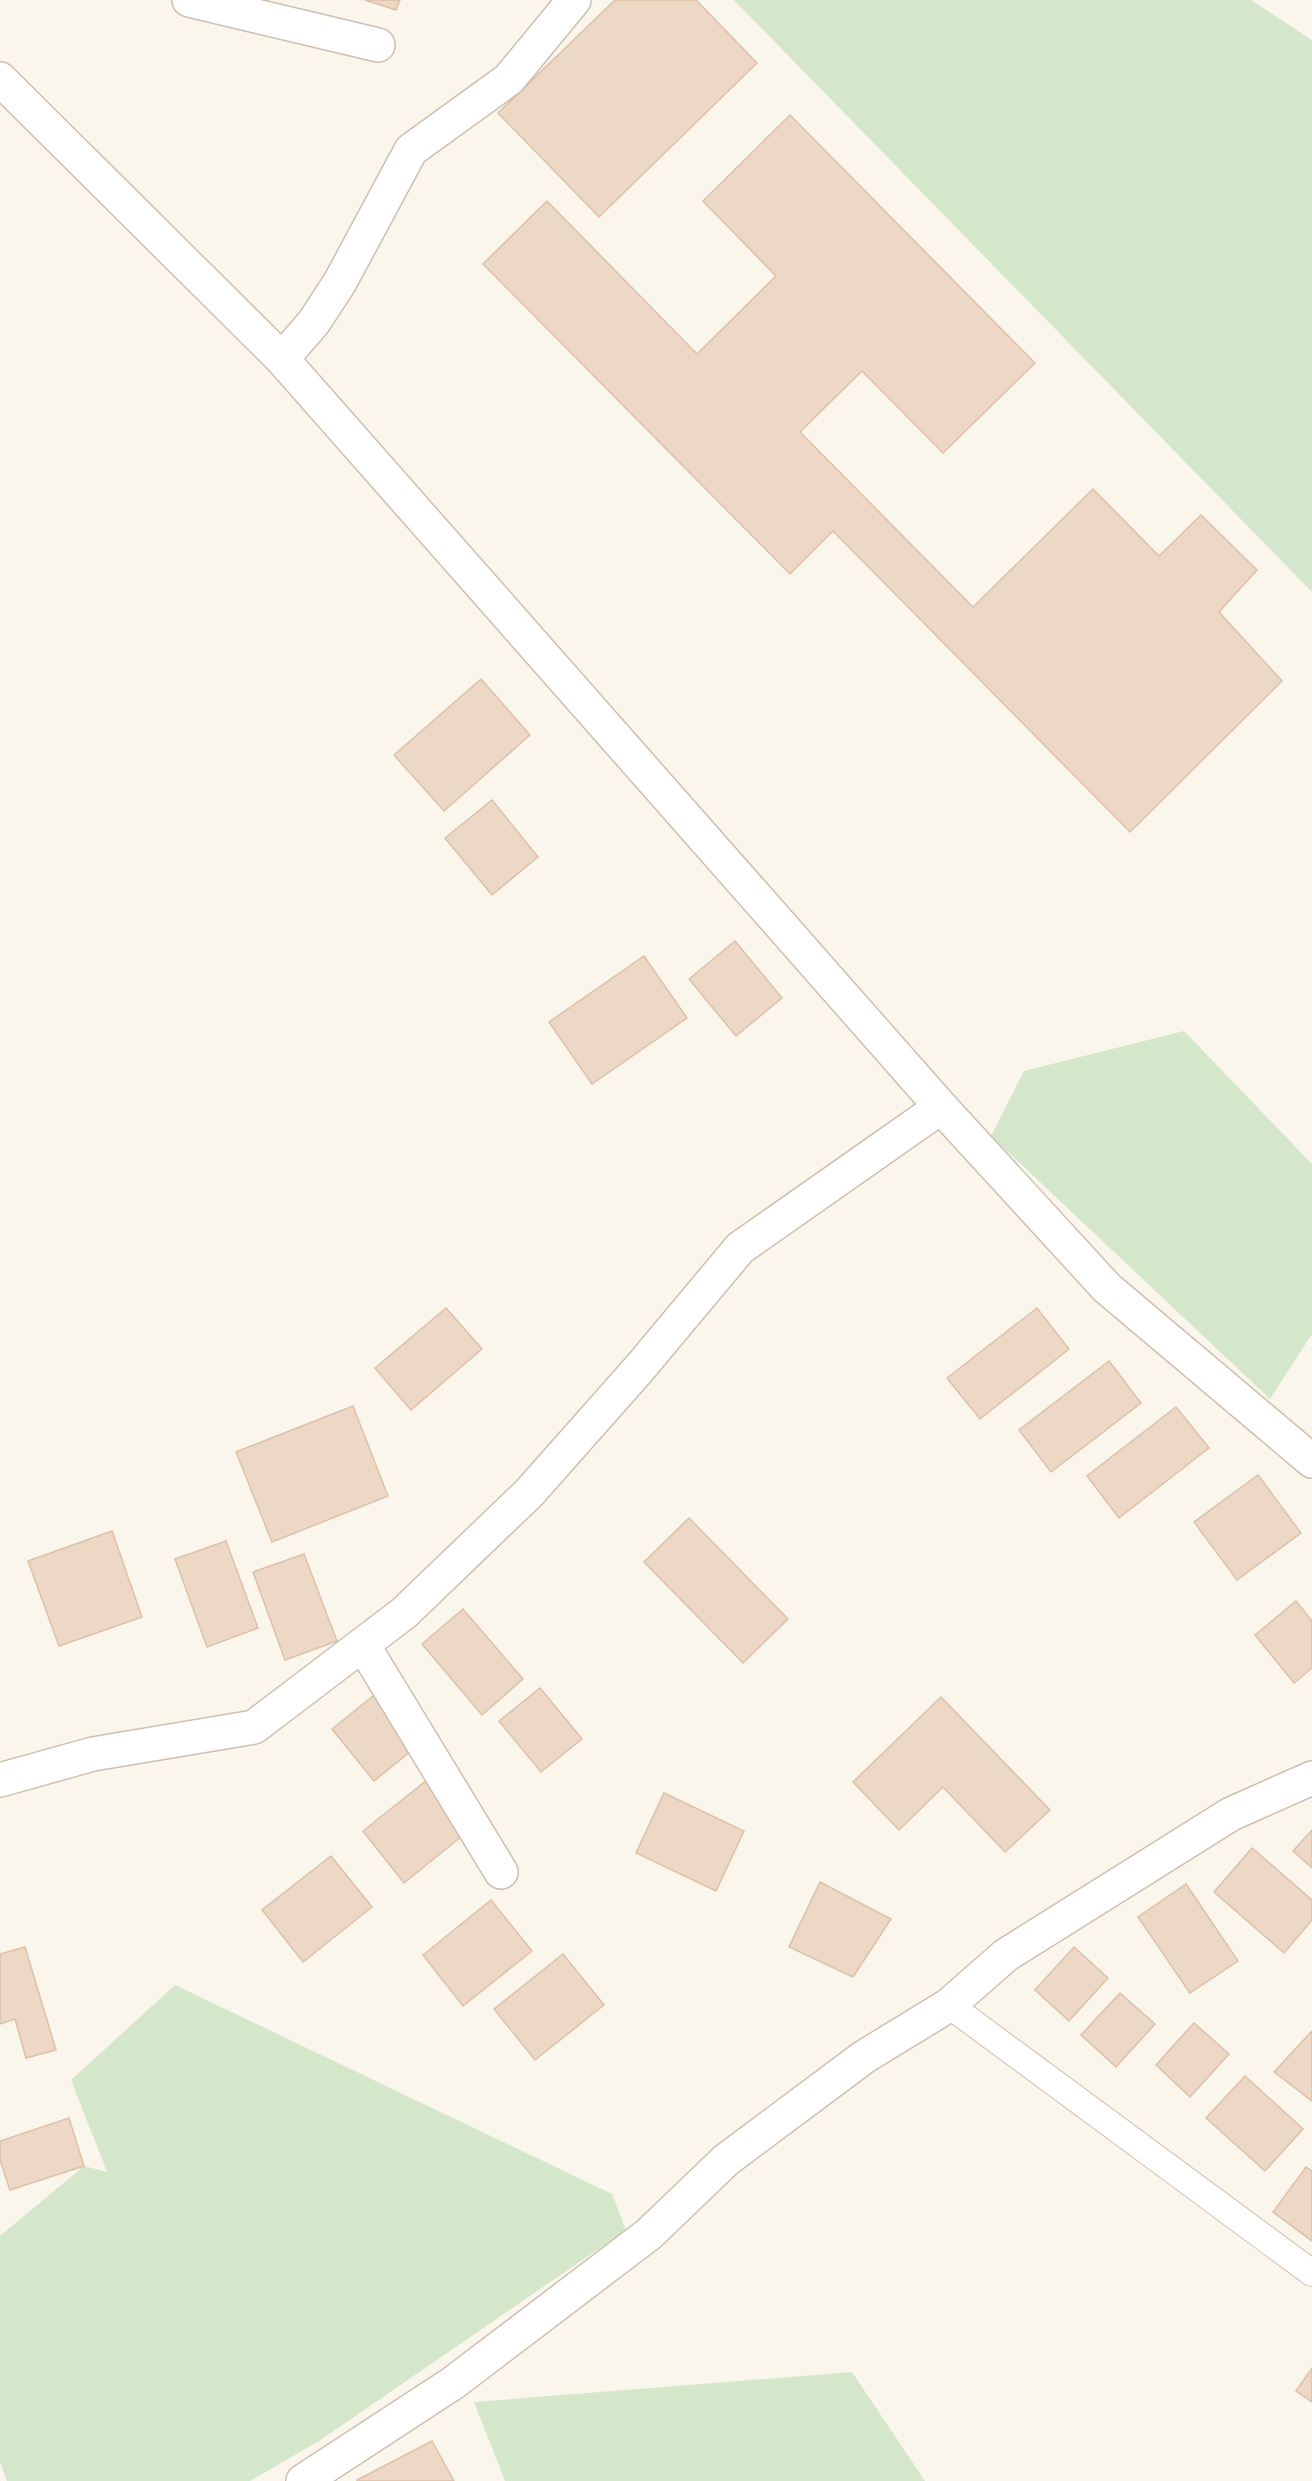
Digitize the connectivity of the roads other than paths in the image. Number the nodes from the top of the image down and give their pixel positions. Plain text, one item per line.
1 (189, 0) edge
2 (574, 0) edge
3 (378, 45) dead end
4 (0, 79) edge
5 (282, 359) junction
6 (941, 1107) junction
7 (1312, 1461) edge
8 (363, 1645) junction
9 (1312, 1778) edge
10 (0, 1779) edge
11 (501, 1872) dead end
12 (949, 2005) junction
13 (1312, 2273) edge
14 (303, 2481) edge

1 - 3 street
2 - 5 street
4 - 5 street
5 - 6 street
6 - 7 street
6 - 8 street
8 - 10 street
8 - 11 street
9 - 12 street
12 - 13 lane
12 - 14 street

